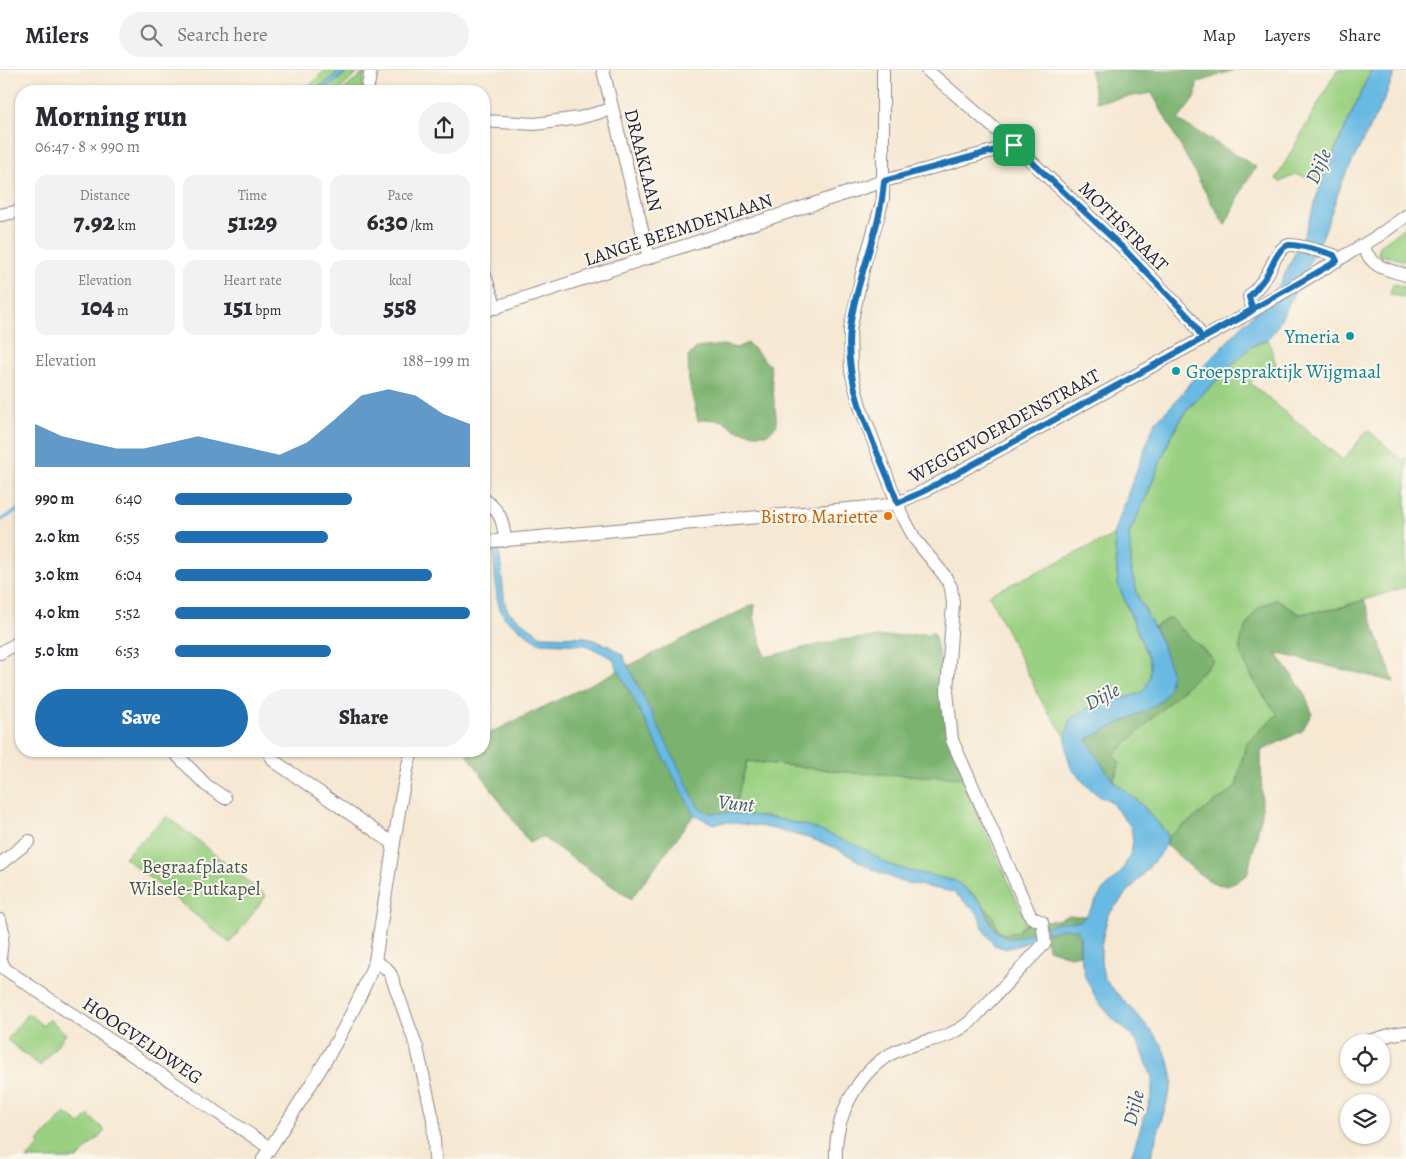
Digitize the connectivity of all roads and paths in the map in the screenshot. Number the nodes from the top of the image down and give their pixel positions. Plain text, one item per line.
1 (371, 70) edge
2 (603, 70) edge
3 (883, 70) edge
4 (927, 70) edge
5 (368, 85) edge
6 (612, 109) junction
7 (490, 121) edge
8 (1014, 145) junction
9 (884, 181) junction
10 (15, 212) edge
11 (0, 215) edge
12 (1406, 216) edge
13 (1362, 246) junction
14 (649, 258) junction
15 (1337, 261) junction
16 (1406, 275) edge
17 (490, 310) edge
18 (1248, 313) junction
19 (1202, 338) junction
20 (898, 503) junction
21 (490, 505) edge
22 (494, 542) edge
23 (15, 644) edge
24 (0, 652) edge
25 (179, 757) edge
26 (272, 757) edge
27 (410, 757) edge
28 (225, 798) dead end
29 (29, 841) dead end
30 (394, 844) junction
31 (0, 864) edge
32 (0, 920) edge
33 (0, 958) edge
34 (375, 961) junction
35 (1406, 1032) edge
36 (1390, 1035) edge
37 (266, 1154) edge
38 (435, 1159) edge
39 (836, 1159) edge

1 - 5 street
2 - 6 street, DRAAKLAAN
3 - 9 street
4 - 8 street, MOTHSTRAAT
6 - 7 street
6 - 14 street, DRAAKLAAN
8 - 9 street
8 - 19 street, MOTHSTRAAT
9 - 14 street, LANGE BEEMDENLAAN
9 - 20 street
10 - 11 street
12 - 13 street, WEGGEVOERDENSTRAAT
13 - 15 street, WEGGEVOERDENSTRAAT
13 - 16 street
14 - 17 street, LANGE BEEMDENLAAN
15 - 18 street, WEGGEVOERDENSTRAAT
15 - 18 street
18 - 19 street, WEGGEVOERDENSTRAAT
19 - 20 street, WEGGEVOERDENSTRAAT
20 - 22 street, WEGGEVOERDENSTRAAT
20 - 39 street
21 - 22 street
23 - 24 street
25 - 28 street
26 - 30 street
27 - 30 street
29 - 31 street
30 - 34 street
32 - 33 street, HOOGVELDWEG
33 - 37 street, HOOGVELDWEG
34 - 37 street
34 - 38 street
35 - 36 street

